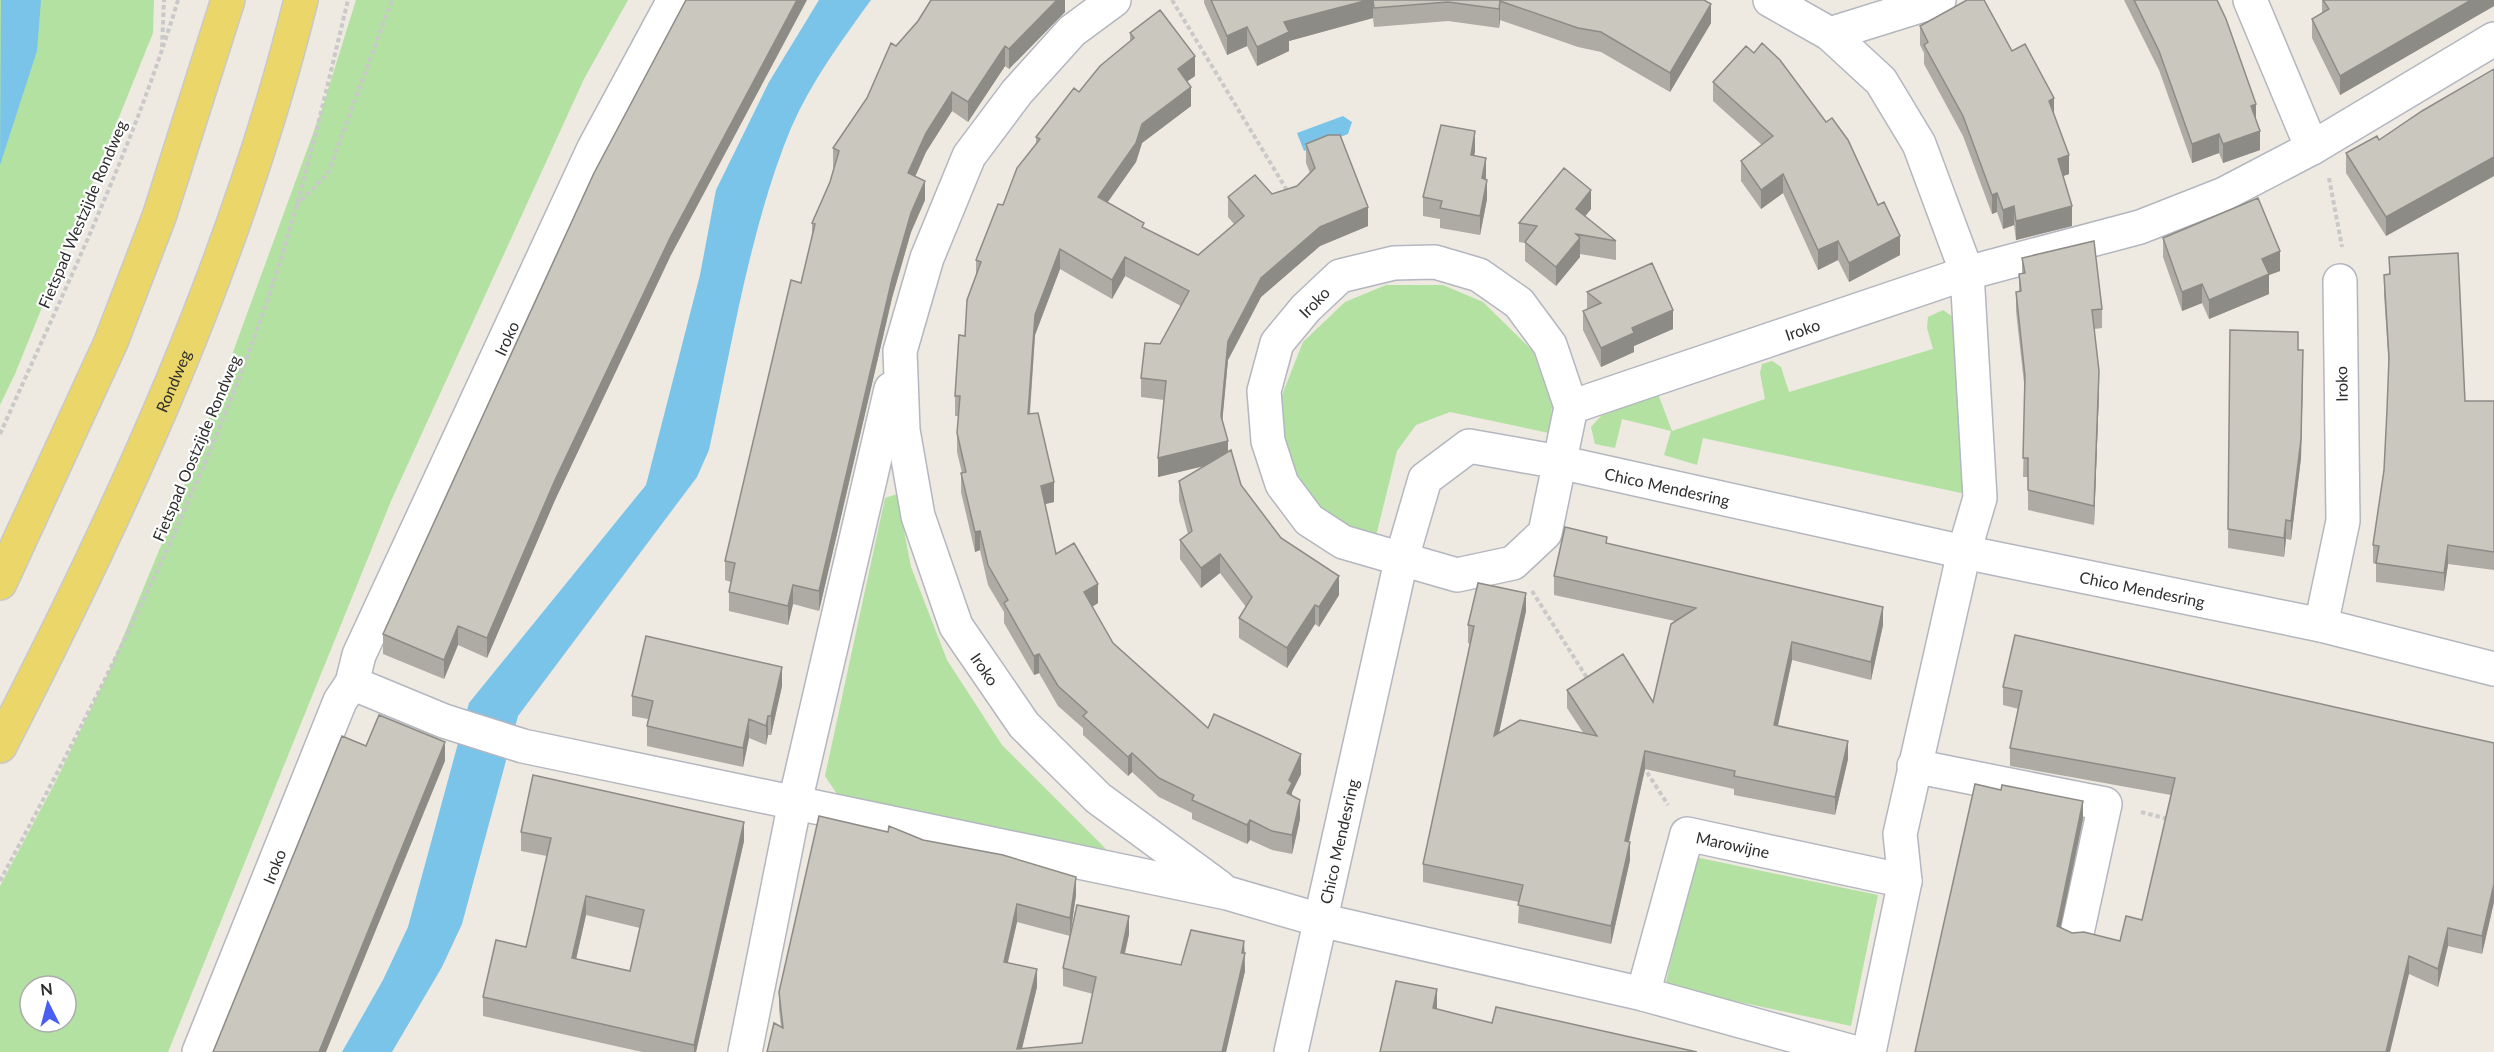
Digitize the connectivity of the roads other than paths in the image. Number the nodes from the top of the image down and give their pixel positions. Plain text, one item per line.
1 (228, 0) edge
2 (301, 0) edge
3 (674, 0) edge
4 (1114, 0) edge
5 (1770, 0) edge
6 (1939, 0) edge
7 (2250, 0) edge
8 (1830, 34) junction
9 (2494, 39) edge
10 (2312, 148) junction
11 (1967, 273) junction
12 (2340, 281) road end
13 (900, 351) junction
14 (1571, 407) junction
15 (1559, 462) junction
16 (1964, 552) junction
17 (1401, 561) junction
18 (0, 583) edge
19 (2321, 625) junction
20 (2494, 669) edge
21 (352, 683) junction
22 (0, 746) edge
23 (1914, 766) junction
24 (795, 802) junction
25 (1905, 881) junction
26 (1227, 893) junction
27 (1320, 920) junction
28 (2077, 933) edge
29 (1643, 994) junction
30 (199, 1052) edge
31 (745, 1052) edge
32 (1291, 1052) edge
33 (1853, 1052) edge
34 (1869, 1052) edge

1 - 18 main road
2 - 22 main road, Rondweg
3 - 21 street, Iroko
4 - 13 street, Iroko
5 - 8 street
6 - 8 street
7 - 10 street
8 - 11 street
9 - 10 street, Iroko
10 - 11 street, Iroko
11 - 14 street, Iroko
11 - 16 street
12 - 19 street, Iroko
13 - 24 street, Iroko
13 - 26 street, Iroko
14 - 15 street
14 - 17 street, Iroko
15 - 16 street, Chico Mendesring
15 - 17 street, Iroko
15 - 17 street, Chico Mendesring
16 - 19 street, Chico Mendesring
16 - 23 street
17 - 27 street, Chico Mendesring
19 - 20 street, Chico Mendesring
21 - 24 street, Iroko
21 - 30 street, Iroko
23 - 25 street
23 - 28 street
24 - 26 street, Iroko
24 - 31 street, Iroko
25 - 29 street, Marowijne
25 - 34 street
26 - 27 street, Iroko
27 - 29 street
27 - 32 street, Chico Mendesring
29 - 33 street

